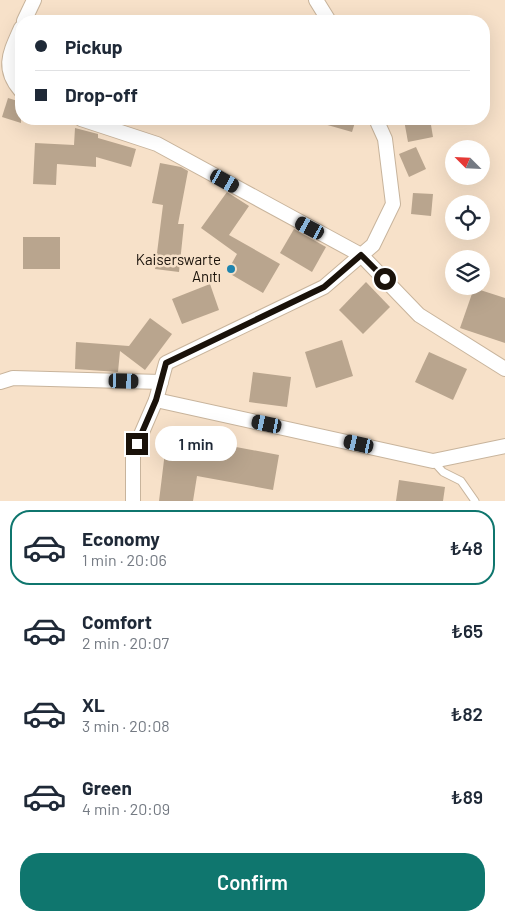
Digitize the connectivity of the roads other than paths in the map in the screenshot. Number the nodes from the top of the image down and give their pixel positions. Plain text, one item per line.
1 (34, 0) edge
2 (316, 0) edge
3 (27, 15) edge
4 (325, 15) edge
5 (15, 44) edge
6 (15, 84) edge
7 (98, 125) edge
8 (378, 125) edge
9 (361, 255) junction
10 (505, 369) edge
11 (0, 382) edge
12 (161, 382) junction
13 (156, 400) junction
14 (505, 446) edge
15 (433, 461) junction
16 (133, 501) edge
17 (475, 501) edge

1 - 3 street
2 - 4 street
5 - 6 street
7 - 9 street
8 - 9 street
9 - 10 street
9 - 12 street
11 - 12 street
12 - 13 street
13 - 15 street
13 - 16 street
14 - 15 street
15 - 17 lane

